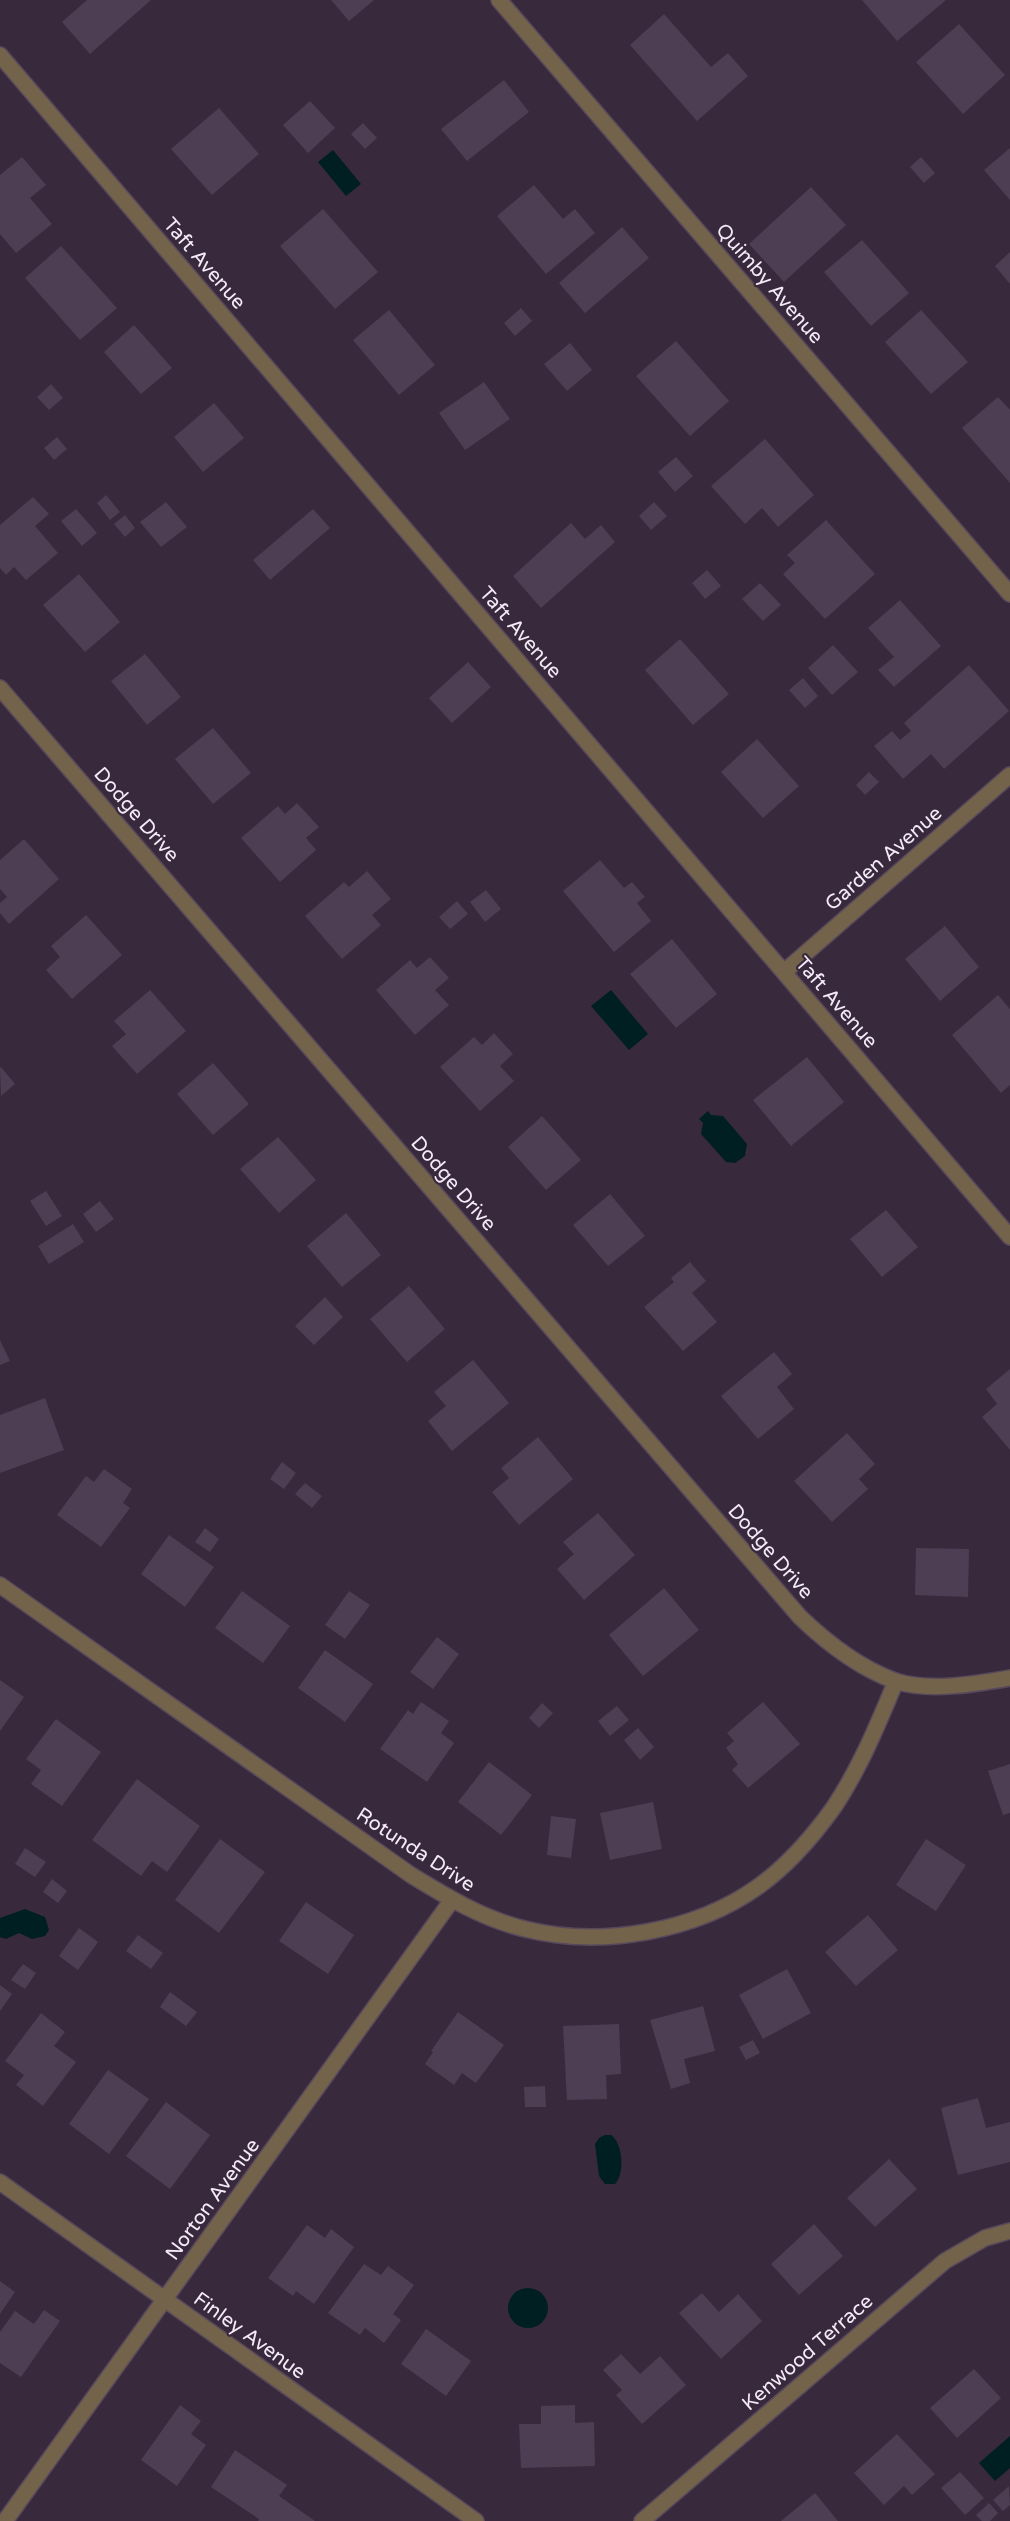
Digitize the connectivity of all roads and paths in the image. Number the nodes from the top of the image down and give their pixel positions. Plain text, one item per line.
1 (499, 0) edge
2 (0, 55) edge
3 (1010, 594) edge
4 (0, 688) edge
5 (1010, 774) edge
6 (784, 972) junction
7 (1010, 1237) edge
8 (0, 1585) edge
9 (1010, 1678) edge
10 (896, 1681) junction
11 (452, 1900) junction
12 (0, 2182) edge
13 (1010, 2231) edge
14 (165, 2300) junction
15 (5, 2521) edge
16 (477, 2521) edge
17 (642, 2521) edge

1 - 3 street, Quimby Avenue
2 - 6 street, Taft Avenue
4 - 10 street, Dodge Drive
5 - 6 street, Garden Avenue
6 - 7 street, Taft Avenue
8 - 11 street, Rotunda Drive
9 - 10 street
10 - 11 street, Rotunda Drive
11 - 14 street, Norton Avenue
12 - 14 street, Finley Avenue
13 - 17 street, Kenwood Terrace
14 - 15 street, Norton Avenue
14 - 16 street, Finley Avenue

